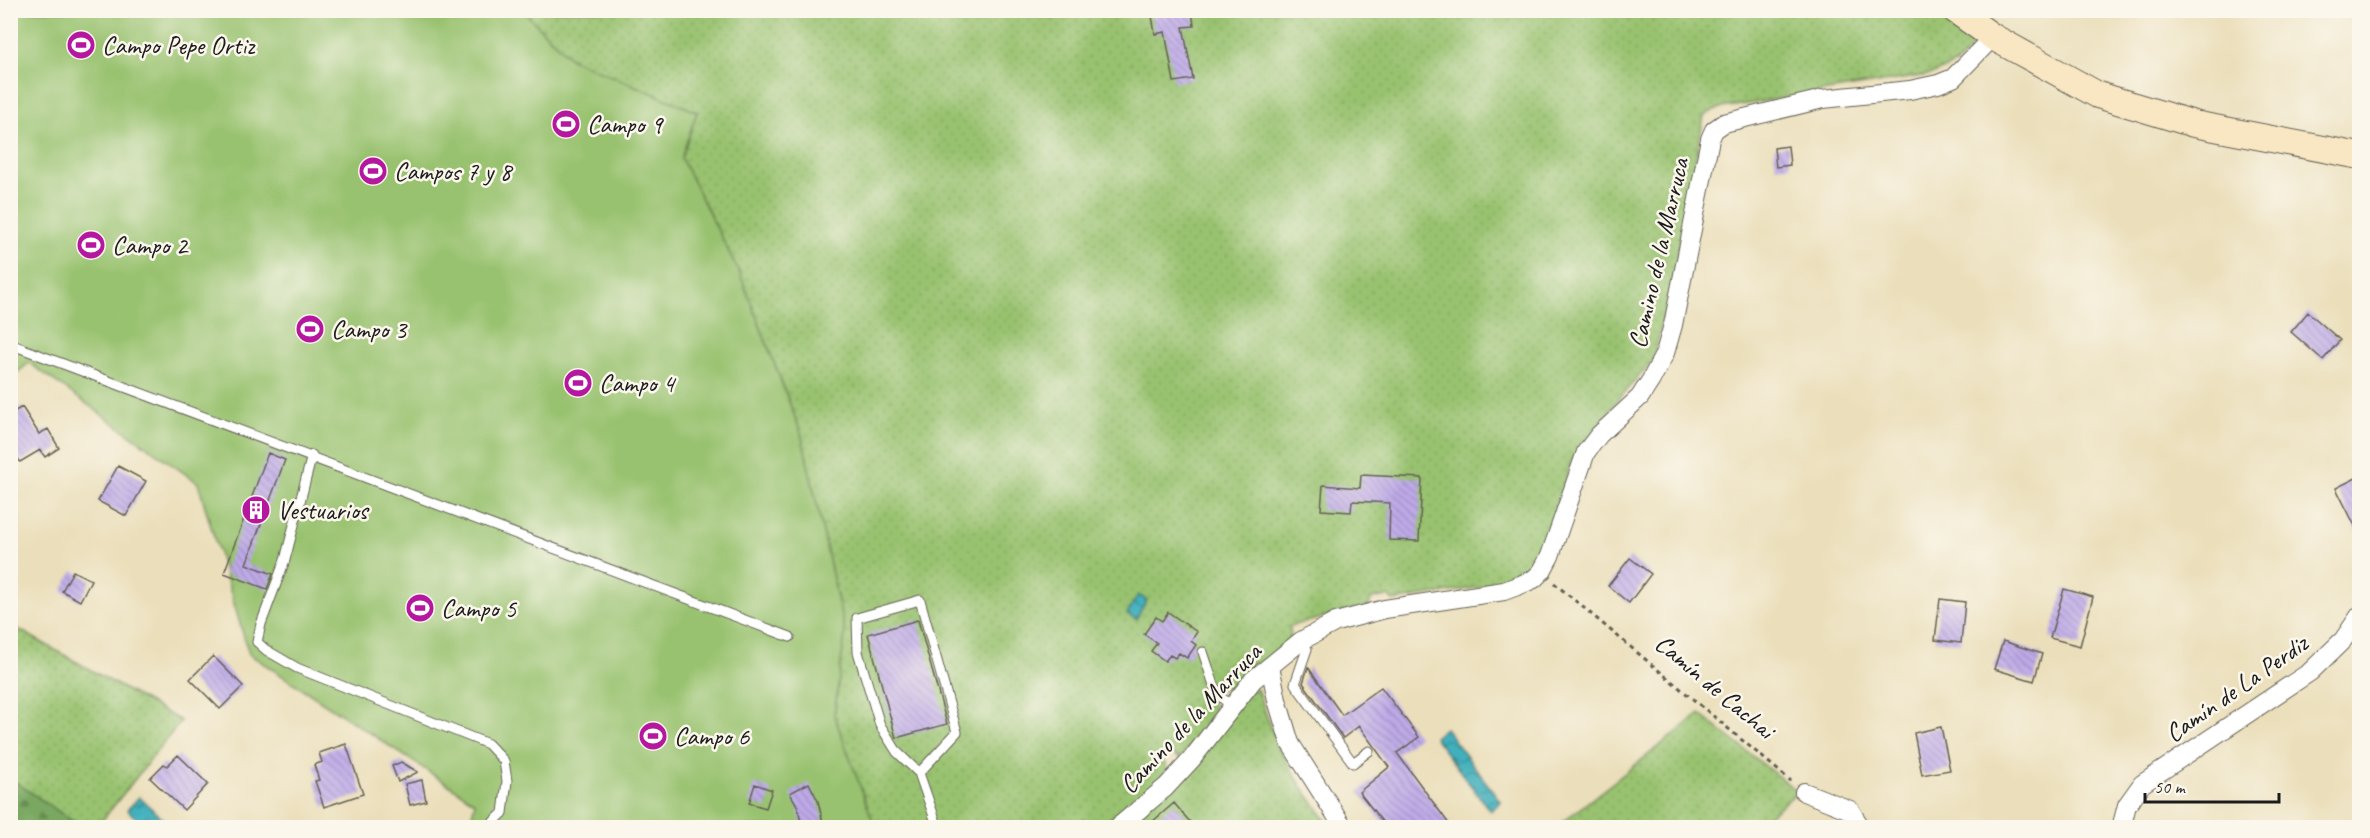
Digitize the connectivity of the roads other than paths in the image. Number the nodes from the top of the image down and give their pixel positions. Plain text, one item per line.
1 (1955, 10) edge
2 (1993, 37) junction
3 (2360, 156) edge
4 (10, 344) edge
5 (312, 455) junction
6 (2360, 615) edge
7 (790, 637) dead end
8 (1301, 641) junction
9 (1203, 652) dead end
10 (1270, 666) junction
11 (1232, 706) junction
12 (1369, 752) dead end
13 (919, 773) junction
14 (1804, 792) road end
15 (487, 828) edge
16 (938, 828) edge
17 (1117, 828) edge
18 (1344, 828) edge
19 (1861, 828) edge
20 (2121, 828) edge

1 - 2 street
2 - 3 street
2 - 8 street, Camino de la Marruca
4 - 5 lane
5 - 7 lane
5 - 15 lane
6 - 20 street, Camín de La Perdiz
8 - 10 street, Camino de la Marruca
8 - 12 lane
9 - 11 lane
10 - 11 street, Camino de la Marruca
10 - 18 street
11 - 17 street, Camino de la Marruca
13 - 13 lane
13 - 16 lane
14 - 19 street

